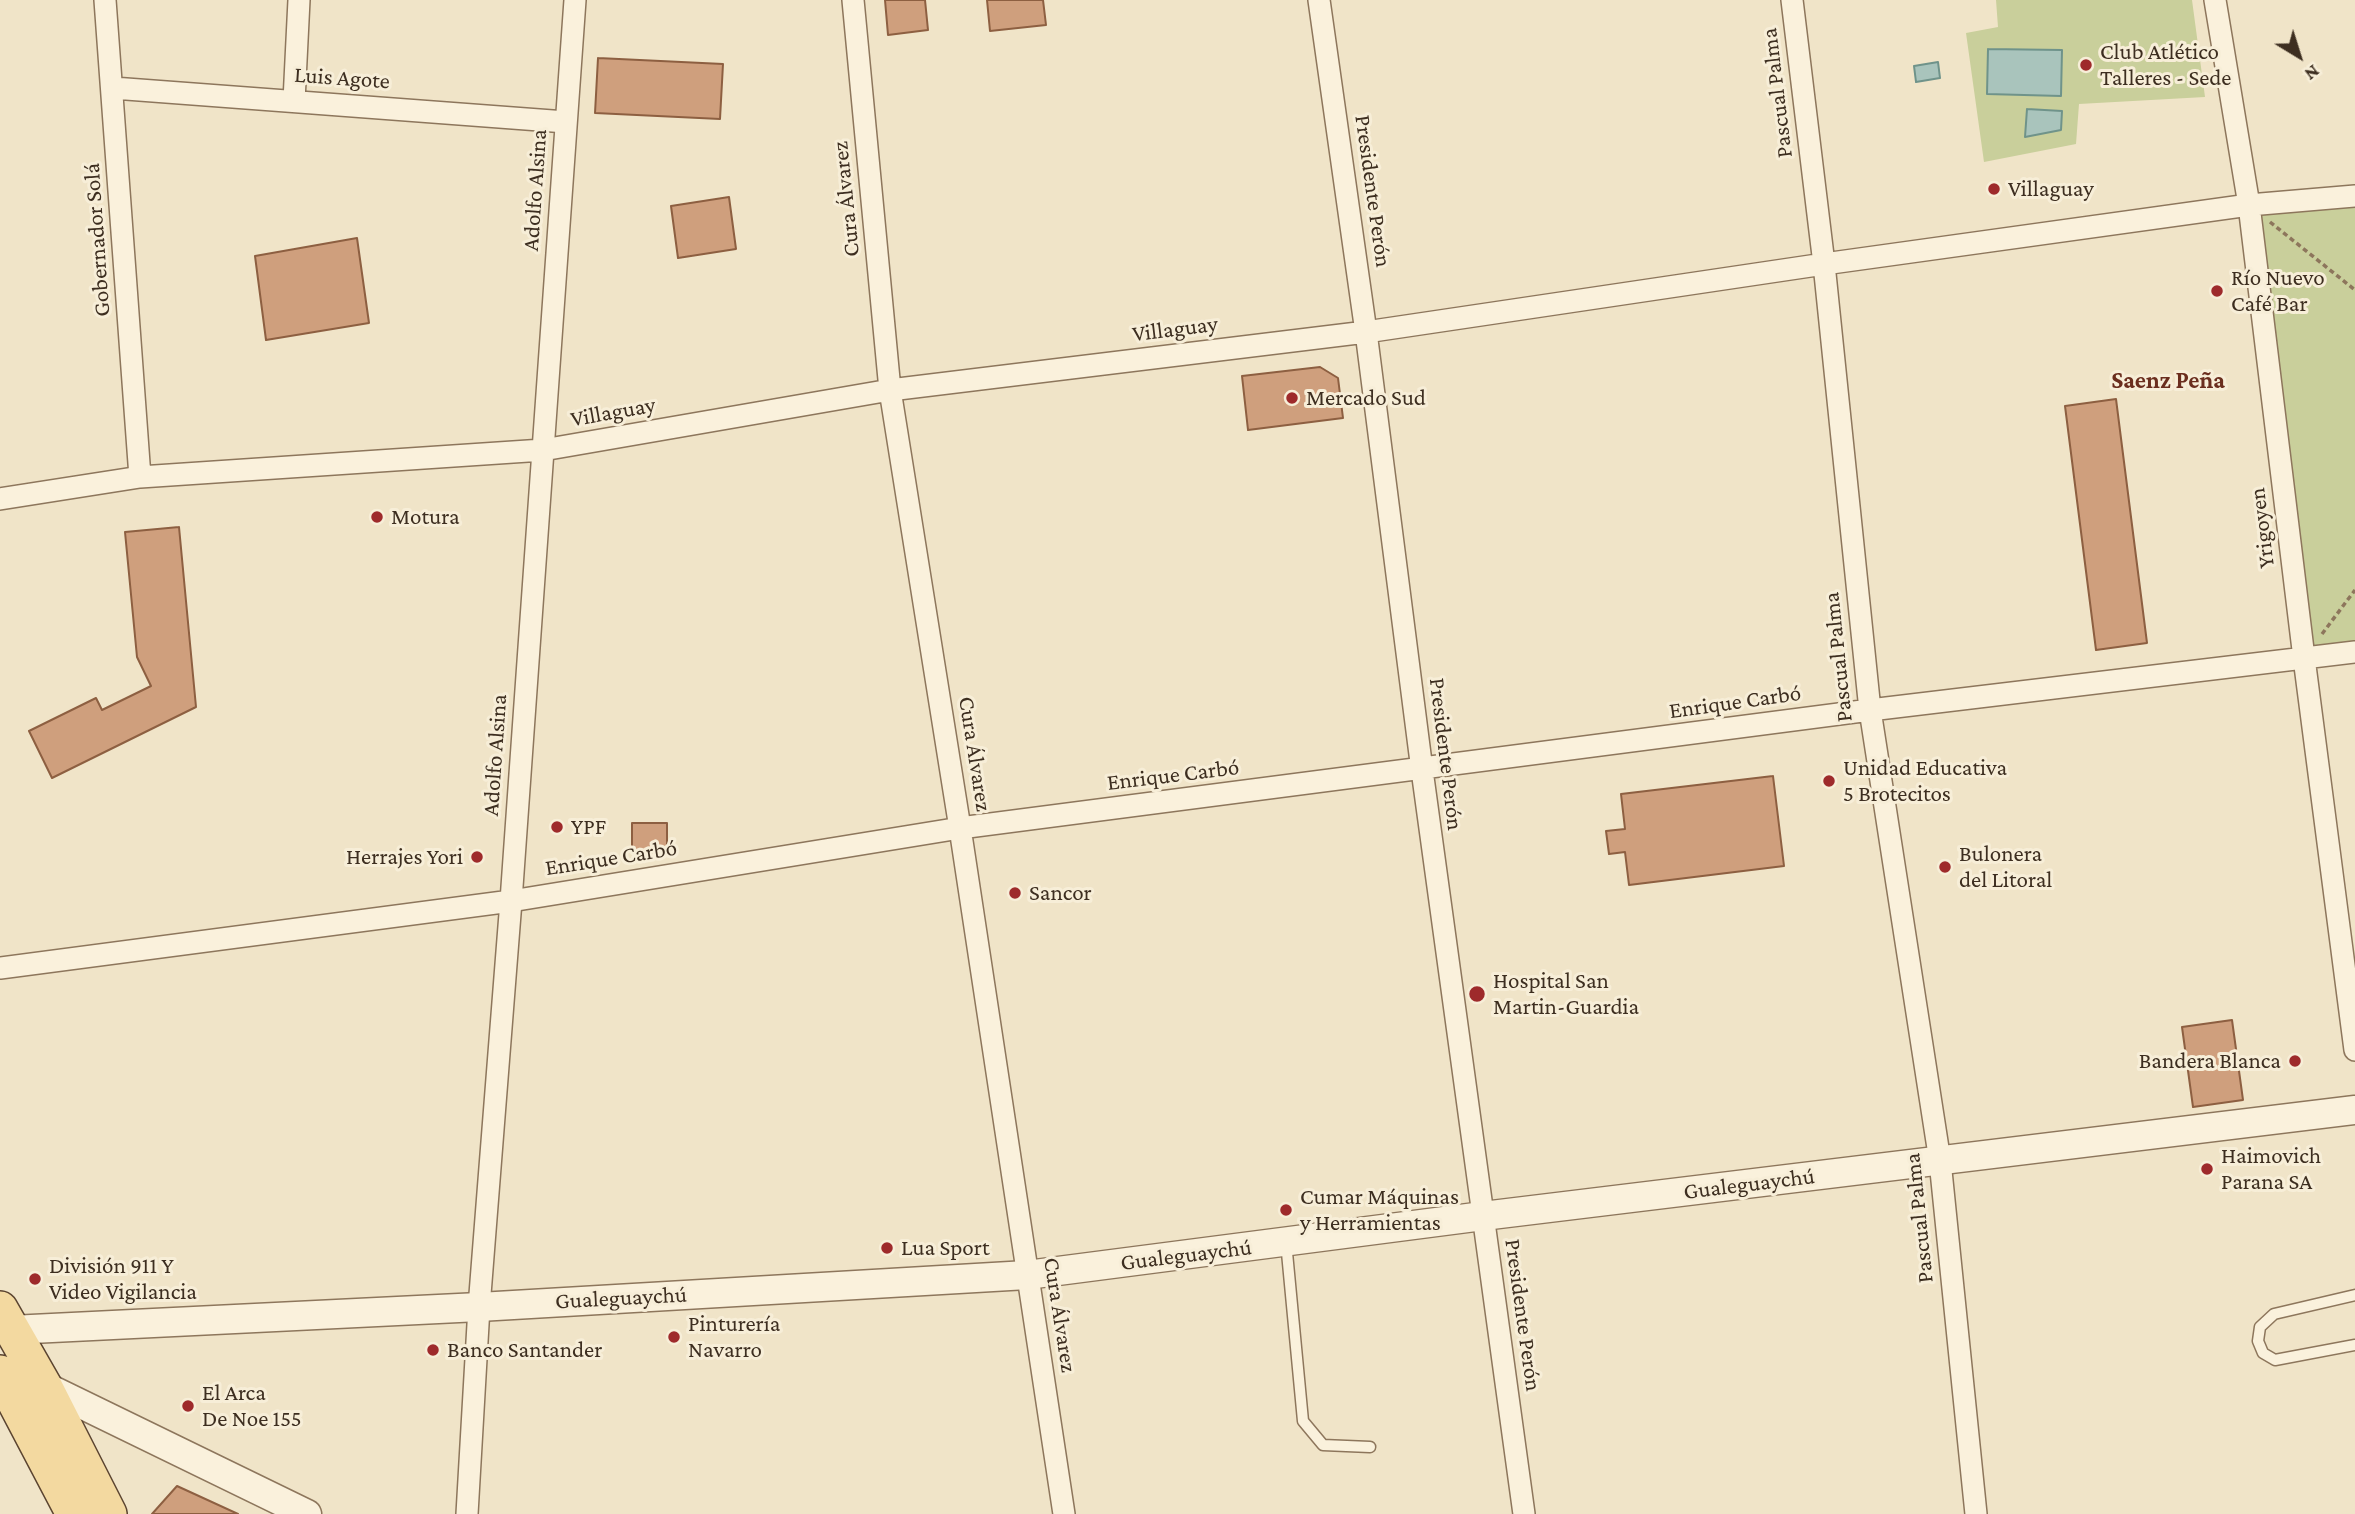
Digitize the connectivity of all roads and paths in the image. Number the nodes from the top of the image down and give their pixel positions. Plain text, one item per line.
1 (106, 0) edge
2 (299, 0) edge
3 (575, 0) edge
4 (853, 0) edge
5 (1319, 0) edge
6 (1792, 0) edge
7 (2215, 0) edge
8 (113, 88) junction
9 (295, 101) junction
10 (566, 122) junction
11 (2355, 196) edge
12 (2249, 205) junction
13 (1824, 264) junction
14 (2355, 290) edge
15 (1366, 332) junction
16 (890, 390) junction
17 (543, 450) junction
18 (140, 477) junction
19 (0, 499) edge
20 (2355, 590) edge
21 (2355, 652) edge
22 (2304, 658) junction
23 (1870, 710) junction
24 (1422, 770) junction
25 (960, 828) junction
26 (511, 901) junction
27 (0, 968) edge
28 (2355, 1050) edge
29 (2355, 1110) edge
30 (1940, 1161) junction
31 (1483, 1216) junction
32 (1286, 1242) junction
33 (1027, 1275) junction
34 (2355, 1295) edge
35 (479, 1307) junction
36 (4, 1324) edge
37 (2355, 1345) edge
38 (2, 1380) edge
39 (44, 1386) junction
40 (1370, 1447) dead end
41 (74, 1514) edge
42 (109, 1514) edge
43 (307, 1514) edge
44 (467, 1514) edge
45 (1063, 1514) edge
46 (1524, 1514) edge
47 (1976, 1514) edge

1 - 8 street, Gobernador Solá
2 - 9 street
3 - 10 street, Adolfo Alsina
4 - 16 street, Cura Álvarez
5 - 15 street, Presidente Perón
6 - 13 street, Pascual Palma
7 - 12 street, Yrigoyen
8 - 9 street, Luis Agote
8 - 18 street, Gobernador Solá
9 - 10 street, Luis Agote
10 - 17 street, Adolfo Alsina
11 - 12 street, Villaguay
12 - 13 street, Villaguay
12 - 14 path
12 - 22 street, Yrigoyen
13 - 15 street, Villaguay
13 - 23 street, Pascual Palma
15 - 16 street, Villaguay
15 - 24 street, Presidente Perón
16 - 17 street, Villaguay
16 - 25 street, Cura Álvarez
17 - 18 street, Villaguay
17 - 26 street, Adolfo Alsina
18 - 19 street, Villaguay
20 - 22 path
21 - 22 street, Enrique Carbó
22 - 23 street, Enrique Carbó
22 - 28 street, Yrigoyen
23 - 24 street, Enrique Carbó
23 - 30 street, Pascual Palma
24 - 25 street, Enrique Carbó
24 - 31 street, Presidente Perón
25 - 26 street, Enrique Carbó
25 - 33 street, Cura Álvarez
26 - 27 street, Enrique Carbó
26 - 35 street, Adolfo Alsina
29 - 30 street, Gualeguaychú
30 - 31 street, Gualeguaychú
30 - 47 street, Pascual Palma
31 - 32 street, Gualeguaychú
31 - 46 street, Presidente Perón
32 - 33 street, Gualeguaychú
32 - 40 lane
33 - 35 street, Gualeguaychú
33 - 45 street, Cura Álvarez
34 - 37 lane
35 - 36 street, Gualeguaychú
35 - 44 street, Adolfo Alsina
36 - 39 main road
38 - 39 street
38 - 41 main road
39 - 42 main road
39 - 43 street

